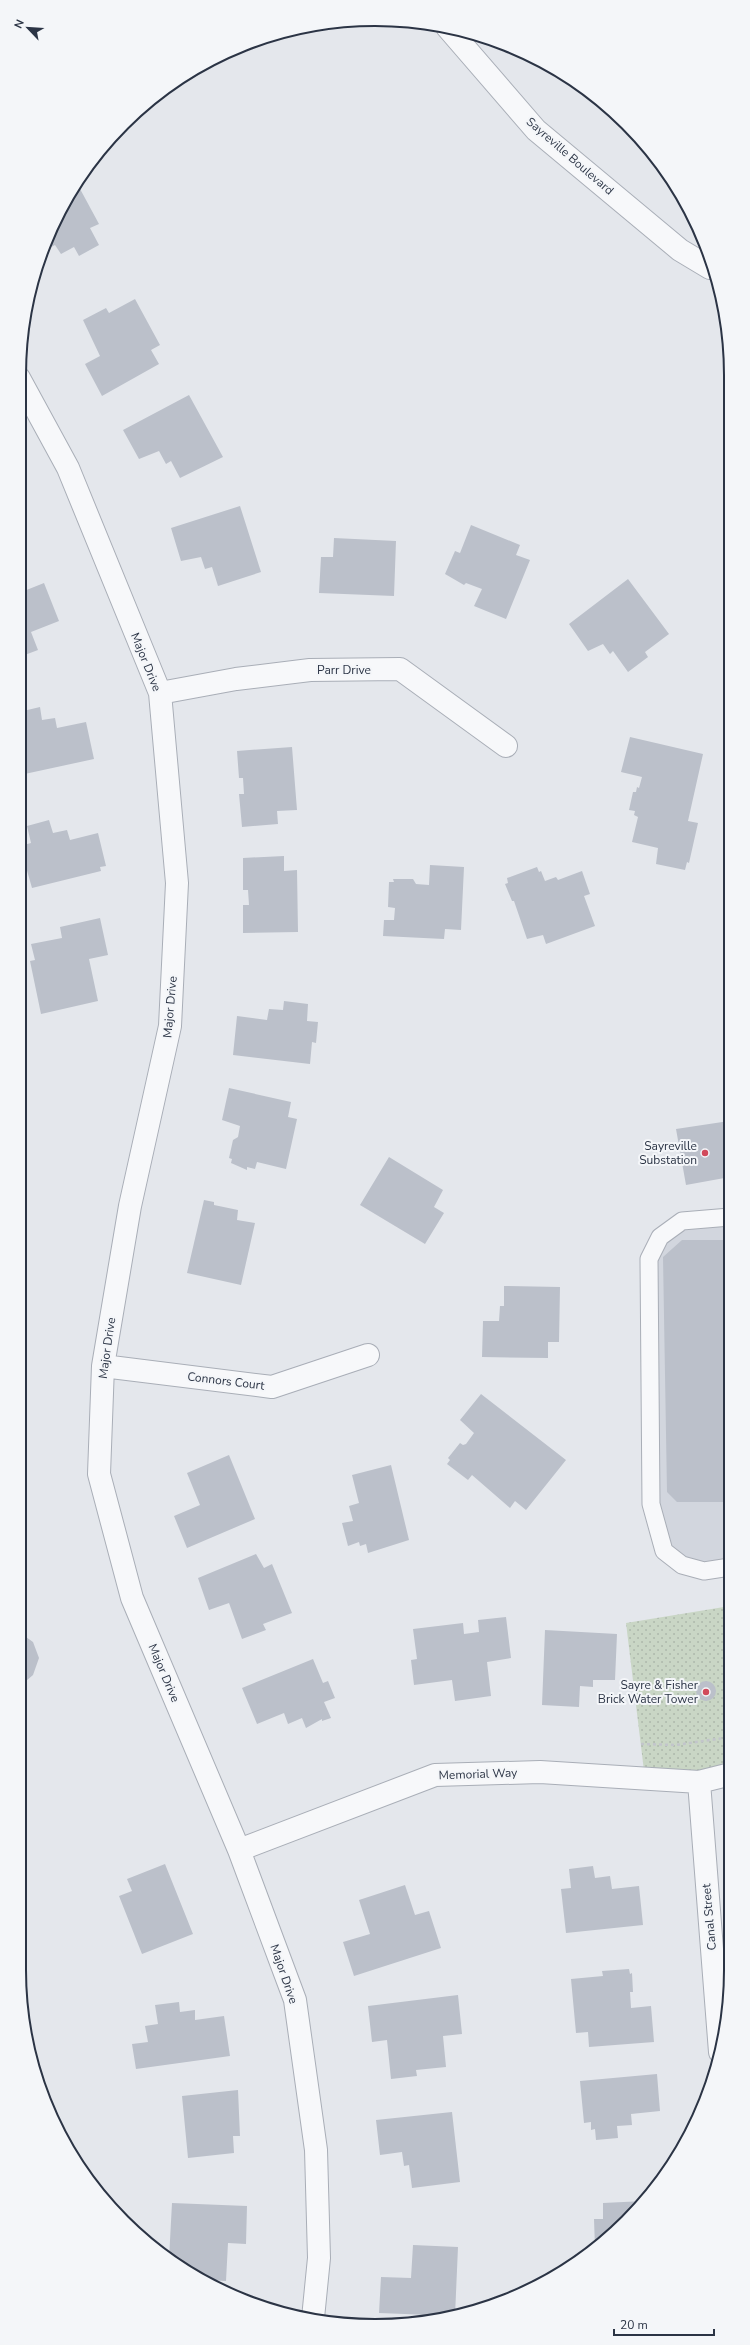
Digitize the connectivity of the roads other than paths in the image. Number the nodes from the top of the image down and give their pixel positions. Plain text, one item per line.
1 (454, 36) edge
2 (706, 265) edge
3 (26, 391) edge
4 (160, 693) junction
5 (506, 746) dead end
6 (724, 1218) edge
7 (368, 1355) dead end
8 (103, 1366) junction
9 (724, 1568) edge
10 (724, 1776) edge
11 (698, 1782) junction
12 (239, 1850) junction
13 (718, 2031) edge
14 (313, 2313) edge

1 - 2 street, Sayreville Boulevard
3 - 4 street, Major Drive
4 - 5 street, Parr Drive
4 - 8 street, Major Drive
6 - 9 lane
7 - 8 street, Connors Court
8 - 12 street, Major Drive
10 - 11 street, Memorial Way
11 - 12 street, Memorial Way
11 - 13 street, Canal Street
12 - 14 street, Major Drive

